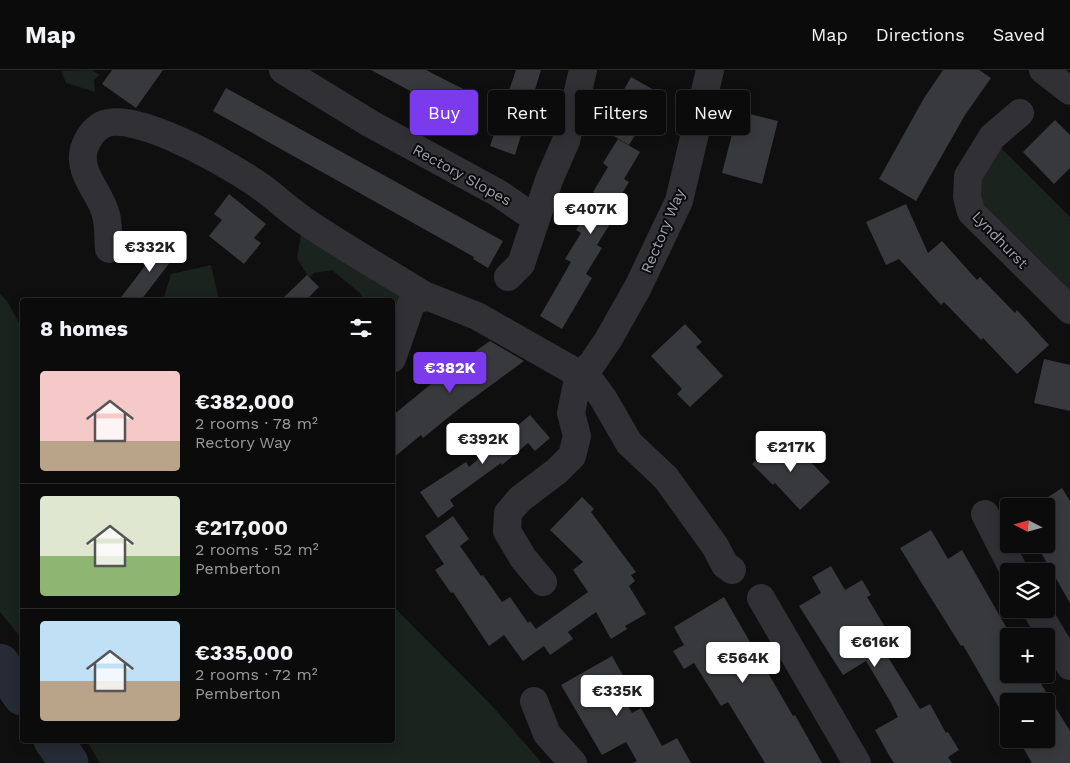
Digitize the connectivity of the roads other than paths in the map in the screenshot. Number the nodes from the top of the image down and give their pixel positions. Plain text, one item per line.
1 (284, 70) edge
2 (583, 70) edge
3 (710, 70) edge
4 (1043, 70) edge
5 (1070, 91) edge
6 (1020, 113) dead end
7 (536, 219) junction
8 (108, 249) dead end
9 (508, 277) dead end
10 (427, 297) junction
11 (1070, 310) edge
12 (395, 350) edge
13 (581, 372) junction
14 (985, 514) dead end
15 (1010, 563) edge
16 (732, 570) dead end
17 (543, 582) dead end
18 (761, 598) dead end
19 (1041, 618) edge
20 (1070, 666) edge
21 (534, 701) dead end
22 (573, 763) edge
23 (857, 763) edge

1 - 7 street, Rectory Slopes
2 - 7 street
3 - 13 street, Rectory Way
4 - 5 street
6 - 11 street, Lyndhurst
7 - 9 street
8 - 10 street
10 - 12 street
10 - 13 street
13 - 16 street
13 - 17 street
14 - 15 street
18 - 23 street
19 - 20 street
21 - 22 street

